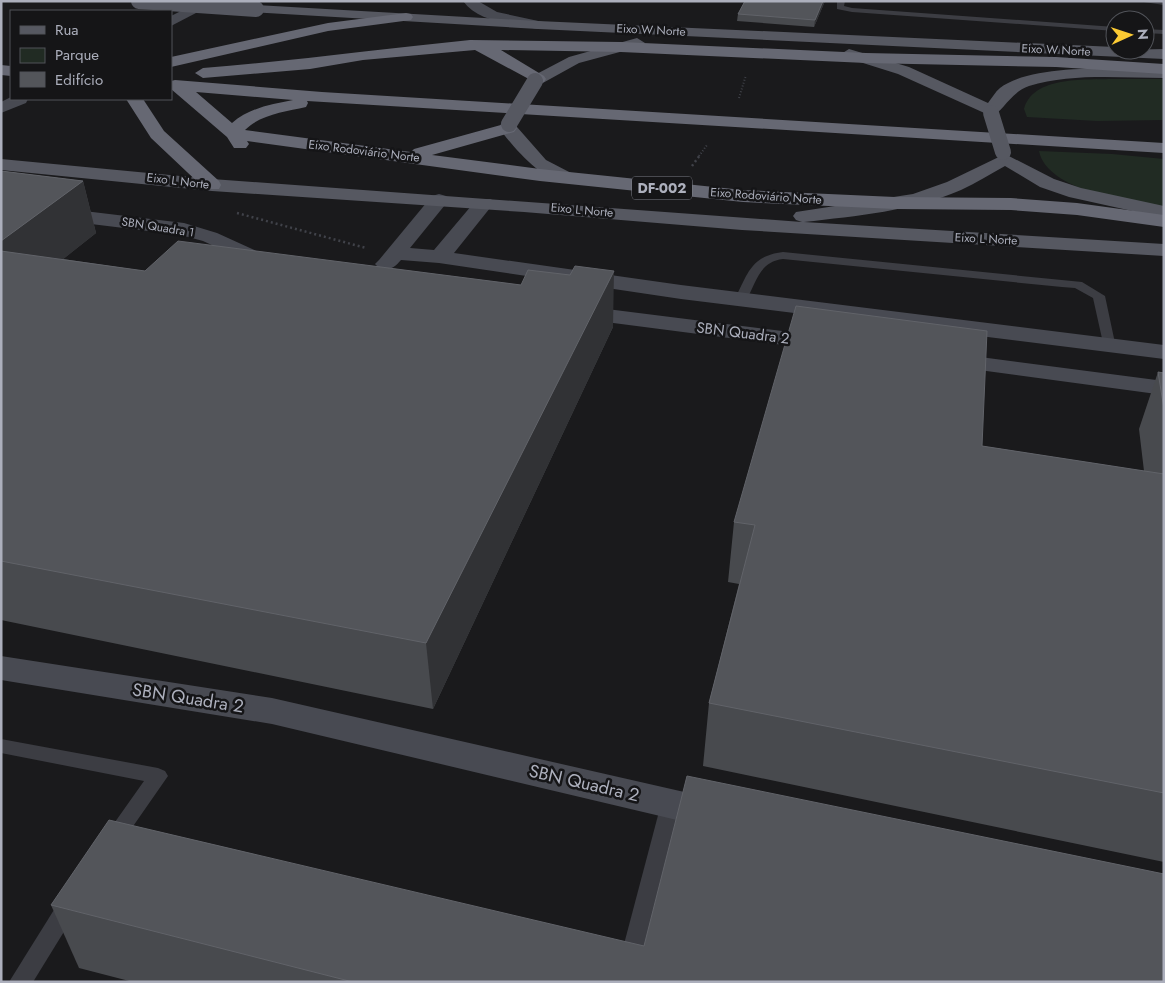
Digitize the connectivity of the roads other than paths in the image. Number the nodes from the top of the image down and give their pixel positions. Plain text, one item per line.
1 (139, 1) edge
2 (192, 1) edge
3 (212, 1) edge
4 (470, 1) edge
5 (841, 1) edge
6 (1141, 1) edge
7 (1164, 3) edge
8 (172, 11) edge
9 (406, 17) junction
10 (172, 21) edge
11 (538, 25) junction
12 (1105, 28) edge
13 (692, 32) junction
14 (400, 36) dead end
15 (763, 36) junction
16 (373, 37) dead end
17 (470, 45) junction
18 (621, 47) junction
19 (1105, 51) edge
20 (866, 58) junction
21 (172, 62) edge
22 (310, 64) junction
23 (1164, 69) edge
24 (203, 73) junction
25 (1164, 73) edge
26 (322, 76) dead end
27 (174, 80) edge
28 (536, 80) junction
29 (322, 97) junction
30 (18, 100) edge
31 (135, 100) edge
32 (1, 108) edge
33 (991, 112) junction
34 (508, 126) junction
35 (1096, 128) dead end
36 (234, 134) junction
37 (1164, 148) edge
38 (408, 156) junction
39 (1004, 156) junction
40 (5, 164) edge
41 (566, 178) junction
42 (212, 185) junction
43 (439, 200) junction
44 (484, 203) junction
45 (895, 203) junction
46 (1, 207) edge
47 (1164, 212) edge
48 (1164, 221) edge
49 (742, 224) junction
50 (1164, 250) edge
51 (396, 253) junction
52 (440, 257) junction
53 (286, 268) edge
54 (373, 278) edge
55 (627, 285) junction
56 (681, 292) junction
57 (741, 299) junction
58 (559, 310) edge
59 (605, 315) junction
60 (666, 324) junction
61 (962, 326) junction
62 (1024, 334) junction
63 (1108, 343) junction
64 (843, 346) edge
65 (1164, 352) edge
66 (930, 358) edge
67 (959, 362) junction
68 (1021, 370) junction
69 (1164, 388) edge
70 (1, 668) edge
71 (1, 746) edge
72 (671, 804) junction
73 (749, 821) edge
74 (104, 852) edge
75 (82, 885) edge
76 (20, 982) edge
77 (625, 982) edge

1 - 9 main road, Eixo W Norte, bridge
2 - 8 street
3 - 10 street
4 - 11 street
5 - 12 lane
6 - 7 lane
9 - 11 main road, Eixo W Norte
9 - 21 highway
11 - 13 main road, Eixo W Norte
13 - 15 main road, Eixo W Norte
13 - 18 main road
14 - 17 highway
15 - 19 main road, Eixo W Norte
15 - 20 main road
16 - 22 highway
17 - 18 highway
17 - 22 highway
17 - 28 highway
18 - 20 highway
18 - 28 main road
20 - 23 highway
20 - 33 main road
22 - 24 highway
22 - 26 highway
24 - 27 highway
24 - 35 highway
25 - 33 main road, Eixo W Norte
27 - 29 highway
27 - 36 highway
28 - 34 main road, bridge
29 - 36 highway
29 - 37 highway
30 - 32 street
31 - 42 highway
33 - 39 main road, bridge
34 - 38 highway
34 - 41 main road
36 - 38 highway, Eixo Rodoviário Norte / DF-002
38 - 41 highway, Eixo Rodoviário Norte / DF-002
39 - 45 main road
39 - 47 main road
40 - 42 main road, Eixo L Norte
41 - 45 highway, Eixo Rodoviário Norte / DF-002
42 - 43 main road, Eixo L Norte
43 - 44 main road, Eixo L Norte
43 - 51 street
44 - 49 main road, Eixo L Norte
44 - 52 street
45 - 48 highway, Eixo Rodoviário Norte / DF-002
45 - 49 main road
46 - 53 street, SBN Quadra 1
49 - 50 main road, Eixo L Norte
51 - 52 street
51 - 54 street
52 - 55 street
55 - 56 street
55 - 59 street
56 - 57 street
56 - 60 street
57 - 61 street
57 - 63 lane
58 - 59 street, SBN Quadra 2
59 - 60 street, SBN Quadra 2
60 - 64 street, SBN Quadra 2
61 - 62 street
61 - 67 street
62 - 63 street
62 - 68 street
63 - 65 street
66 - 67 street
67 - 68 street
68 - 69 street
70 - 72 street, SBN Quadra 2
71 - 74 lane
72 - 73 street, SBN Quadra 2
72 - 77 lane
75 - 76 lane

